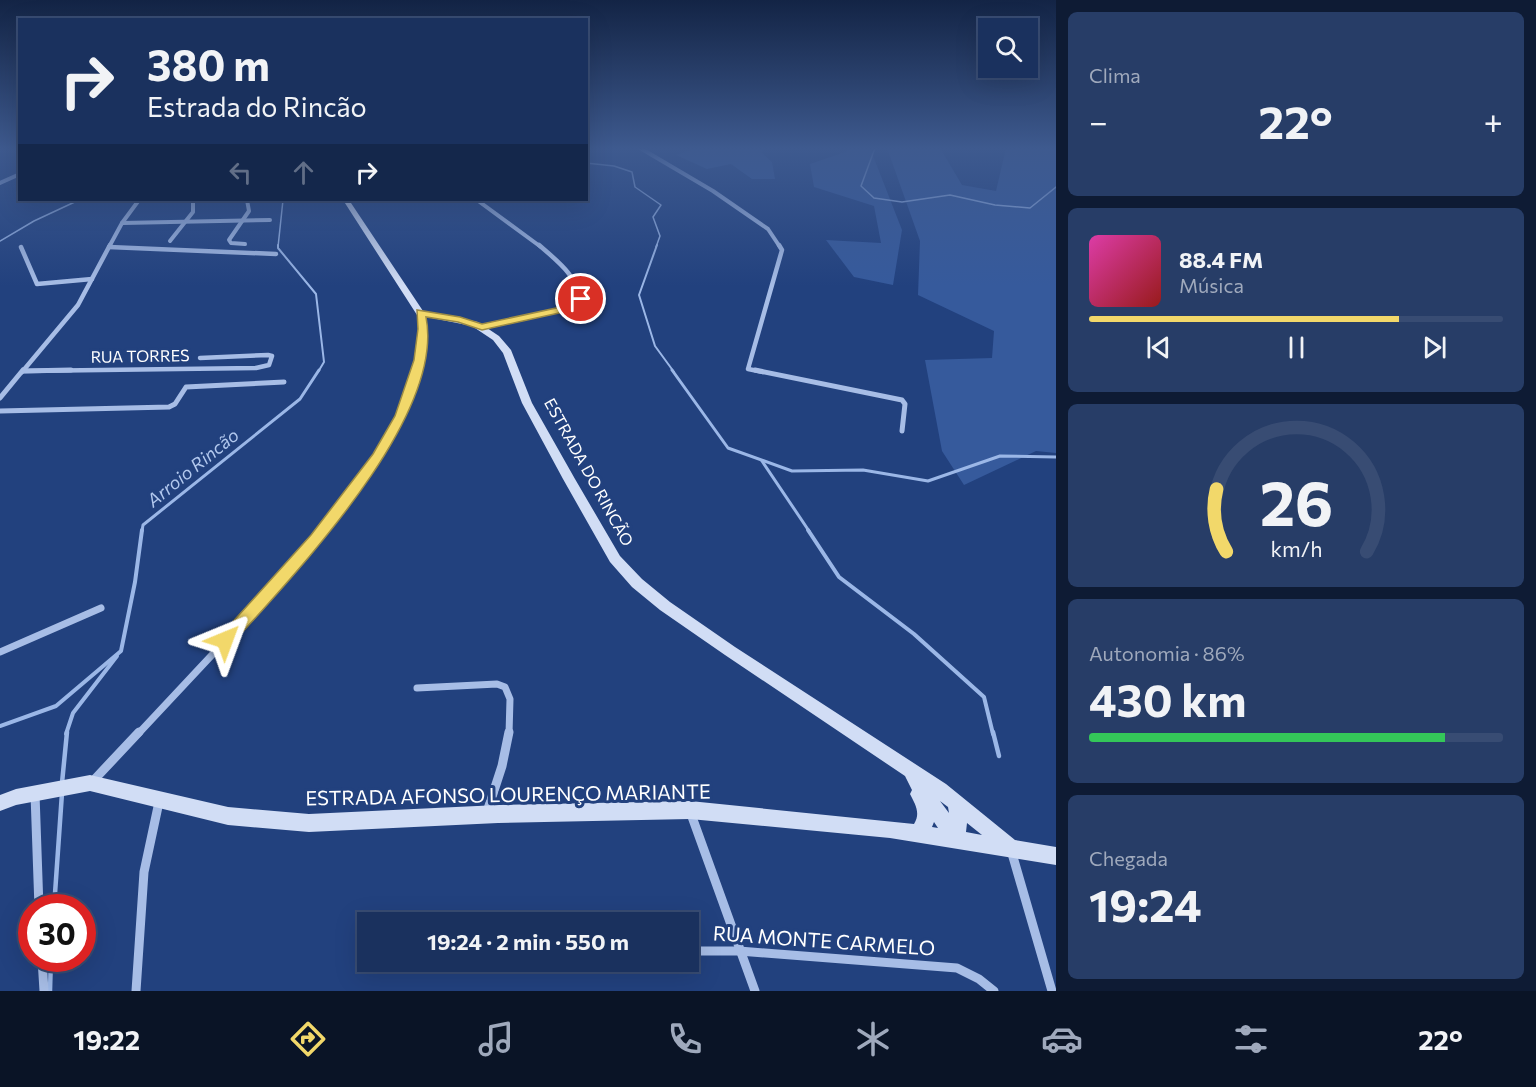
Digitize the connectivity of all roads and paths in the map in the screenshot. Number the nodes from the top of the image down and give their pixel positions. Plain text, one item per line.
1 (718, 194) edge
2 (138, 201) edge
3 (193, 201) edge
4 (247, 201) edge
5 (347, 201) edge
6 (478, 201) edge
7 (270, 220) dead end
8 (242, 221) junction
9 (185, 222) junction
10 (122, 223) junction
11 (170, 241) dead end
12 (245, 244) dead end
13 (21, 247) dead end
14 (110, 247) junction
15 (276, 254) dead end
16 (92, 279) junction
17 (420, 313) junction
18 (482, 327) junction
19 (200, 358) dead end
20 (24, 371) junction
21 (284, 382) dead end
22 (0, 398) edge
23 (0, 411) edge
24 (902, 431) dead end
25 (101, 609) dead end
26 (0, 652) edge
27 (417, 688) dead end
28 (909, 772) junction
29 (81, 785) junction
30 (42, 792) junction
31 (159, 800) junction
32 (954, 802) junction
33 (0, 803) edge
34 (690, 810) junction
35 (486, 815) junction
36 (919, 832) junction
37 (956, 838) junction
38 (1010, 846) junction
39 (1056, 856) edge
40 (39, 894) edge
41 (699, 951) edge
42 (739, 951) junction
43 (43, 972) edge
44 (1052, 990) edge
45 (44, 991) edge
46 (136, 991) edge
47 (755, 991) edge
48 (994, 991) edge

1 - 24 street
2 - 10 street
3 - 9 street
4 - 8 street
5 - 17 street
6 - 18 street
7 - 8 street
8 - 9 street
8 - 12 street
9 - 10 street
9 - 11 street
10 - 14 street
13 - 16 street
14 - 15 street
14 - 16 street
16 - 20 street
17 - 18 street, ESTRADA DO RINCÃO
17 - 29 street
18 - 28 street, ESTRADA DO RINCÃO
19 - 20 street, RUA TORRES
20 - 22 street
21 - 23 street
25 - 26 street
27 - 35 street
28 - 32 street, ESTRADA DO RINCÃO
28 - 36 street
28 - 37 street, ESTRADA DO RINCÃO
29 - 30 street, ESTRADA AFONSO LOURENÇO MARIANTE
29 - 31 street, ESTRADA AFONSO LOURENÇO MARIANTE
30 - 33 street, ESTRADA AFONSO LOURENÇO MARIANTE
30 - 40 street
31 - 35 street, ESTRADA AFONSO LOURENÇO MARIANTE
31 - 46 street
32 - 37 street
32 - 38 street, ESTRADA DO RINCÃO
34 - 35 street, ESTRADA AFONSO LOURENÇO MARIANTE
34 - 36 street, ESTRADA AFONSO LOURENÇO MARIANTE
34 - 42 street
36 - 37 street, ESTRADA AFONSO LOURENÇO MARIANTE
37 - 38 street, ESTRADA AFONSO LOURENÇO MARIANTE
38 - 39 street, ESTRADA AFONSO LOURENÇO MARIANTE
38 - 44 street
41 - 42 street, RUA MONTE CARMELO
42 - 47 street
42 - 48 street, RUA MONTE CARMELO
43 - 45 street

